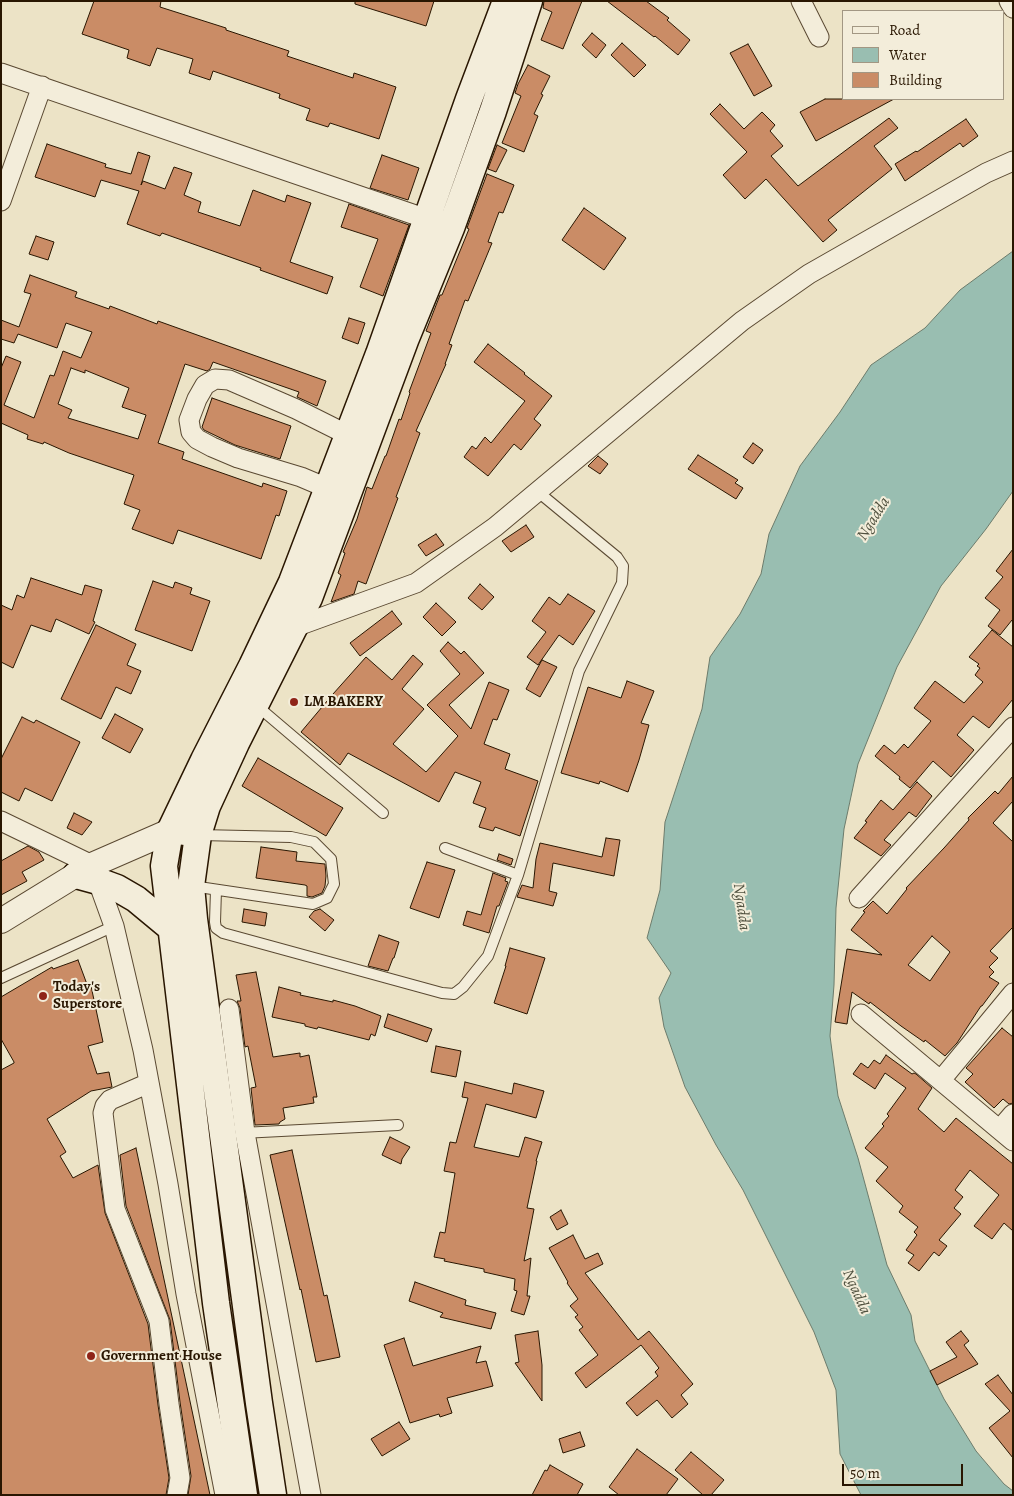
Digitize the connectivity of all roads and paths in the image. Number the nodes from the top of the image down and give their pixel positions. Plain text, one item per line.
1 (506, 1) edge
2 (529, 1) edge
3 (801, 1) edge
4 (1009, 1) edge
5 (1013, 8) edge
6 (819, 37) dead end
7 (1, 73) edge
8 (42, 86) junction
9 (1013, 161) edge
10 (1, 202) edge
11 (427, 219) junction
12 (348, 435) junction
13 (327, 488) junction
14 (537, 491) junction
15 (295, 627) junction
16 (256, 705) junction
17 (1009, 739) edge
18 (383, 813) dead end
19 (1, 821) edge
20 (170, 831) junction
21 (198, 835) junction
22 (445, 848) dead end
23 (88, 874) junction
24 (518, 875) junction
25 (204, 888) junction
26 (859, 898) dead end
27 (1, 922) edge
28 (114, 926) junction
29 (171, 928) junction
30 (1, 978) edge
31 (1013, 993) edge
32 (229, 1009) dead end
33 (861, 1014) dead end
34 (941, 1080) junction
35 (149, 1083) junction
36 (1013, 1114) edge
37 (398, 1125) dead end
38 (235, 1133) junction
39 (1006, 1135) edge
40 (177, 1495) edge
41 (225, 1495) edge
42 (244, 1495) edge
43 (273, 1495) edge
44 (311, 1495) edge

1 - 11 main road
2 - 15 main road
3 - 6 street
4 - 5 street
7 - 8 street
8 - 10 street
8 - 11 street
9 - 14 street
11 - 12 main road
12 - 13 main road
12 - 13 street
13 - 20 main road
14 - 15 street
14 - 24 lane
15 - 16 main road
16 - 18 lane
16 - 21 main road
17 - 26 street
19 - 23 street
20 - 21 street
20 - 23 street
20 - 29 main road
21 - 25 main road
21 - 25 lane
22 - 24 lane
23 - 27 street
23 - 28 street
23 - 29 main road
24 - 25 lane
25 - 38 main road
28 - 30 lane
28 - 35 street
29 - 42 main road
31 - 34 street
32 - 38 street
33 - 34 street
34 - 39 street
35 - 40 street
35 - 41 street
36 - 39 street
37 - 38 lane
38 - 43 main road
38 - 44 street

